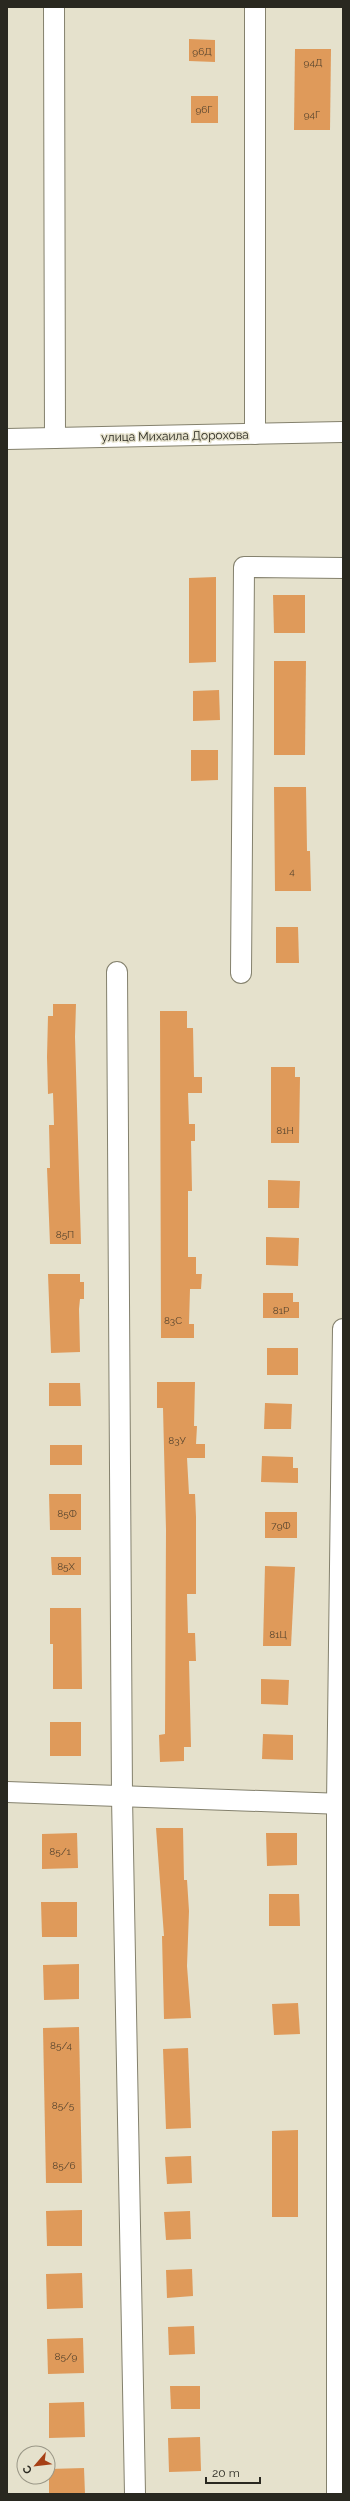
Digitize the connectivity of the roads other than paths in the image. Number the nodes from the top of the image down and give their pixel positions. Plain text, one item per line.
1 (54, 7) edge
2 (255, 7) edge
3 (343, 432) edge
4 (255, 434) junction
5 (55, 438) junction
6 (7, 439) edge
7 (343, 568) edge
8 (117, 972) dead end
9 (241, 973) dead end
10 (343, 1329) edge
11 (7, 1792) edge
12 (122, 1797) junction
13 (340, 1804) edge
14 (135, 2494) edge
15 (337, 2494) edge

1 - 5 street
2 - 4 street
3 - 4 street, улица Михаила Дорохова
4 - 5 street, улица Михаила Дорохова
5 - 6 street, улица Михаила Дорохова
7 - 9 street
8 - 12 street
10 - 13 street
11 - 12 street
12 - 13 street
12 - 14 street
13 - 15 street

